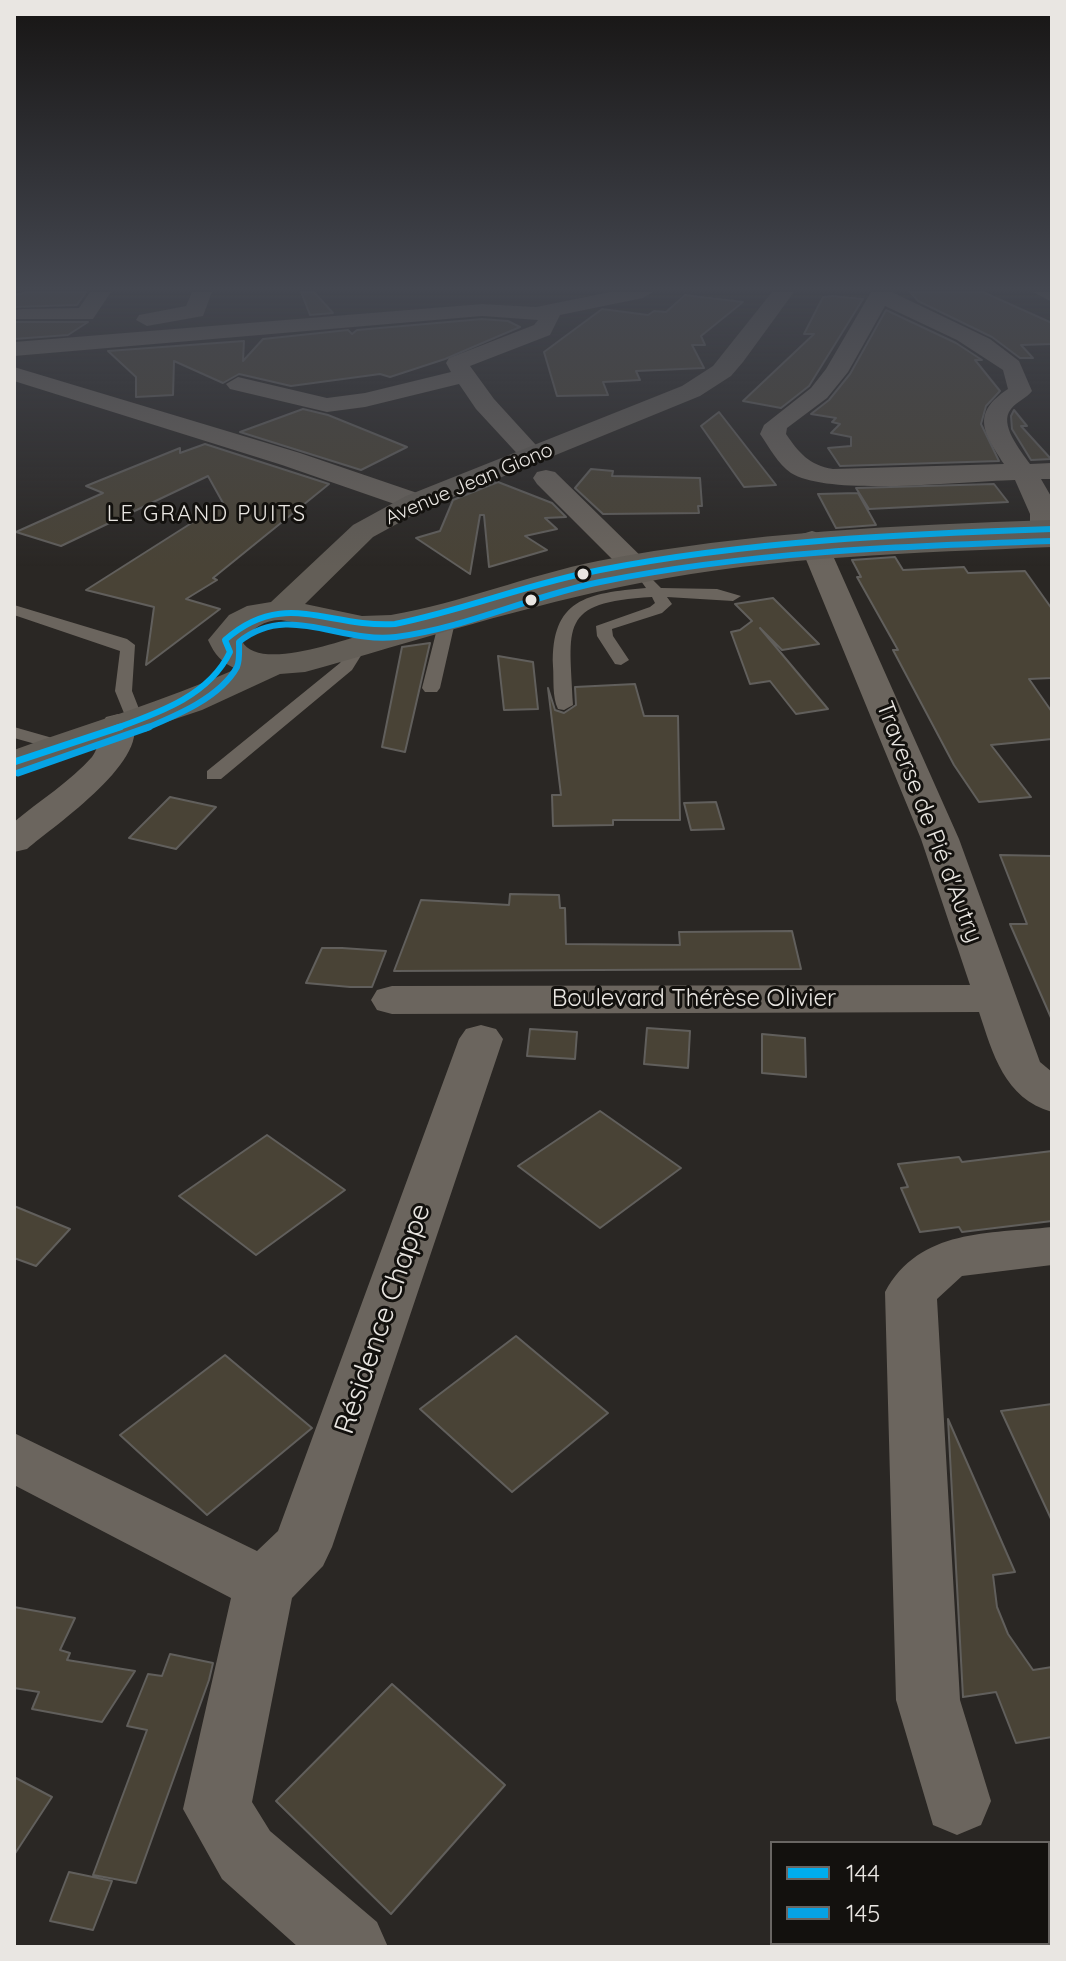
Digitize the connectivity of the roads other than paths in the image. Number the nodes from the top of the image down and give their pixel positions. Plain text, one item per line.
1 (45, 384) edge
2 (238, 384) dead end
3 (432, 384) edge
4 (469, 384) edge
5 (699, 384) edge
6 (720, 384) edge
7 (825, 384) edge
8 (1019, 384) edge
9 (1038, 399) dead end
10 (1011, 400) junction
11 (540, 467) junction
12 (1041, 482) edge
13 (416, 502) junction
14 (1050, 532) edge
15 (814, 545) junction
16 (644, 576) junction
17 (733, 596) dead end
18 (14, 610) edge
19 (279, 611) junction
20 (449, 615) junction
21 (340, 635) junction
22 (230, 652) junction
23 (621, 660) dead end
24 (270, 666) junction
25 (431, 688) dead end
26 (564, 705) dead end
27 (133, 719) junction
28 (14, 732) edge
29 (57, 745) junction
30 (14, 762) edge
31 (214, 775) dead end
32 (14, 841) edge
33 (996, 998) junction
34 (392, 1000) dead end
35 (481, 1039) dead end
36 (1052, 1096) edge
37 (1052, 1246) edge
38 (14, 1457) edge
39 (264, 1585) junction
40 (957, 1801) dead end
41 (352, 1947) edge

1 - 13 street
2 - 3 street
4 - 11 street
5 - 11 street, Avenue Jean Giono
6 - 21 street, Avenue Jean Giono
7 - 12 street
8 - 10 street
9 - 10 street
10 - 12 street
11 - 13 street, Avenue Jean Giono
11 - 16 street
12 - 14 street
13 - 19 street, Avenue Jean Giono
14 - 15 street
15 - 16 street
15 - 33 street, Traverse de Pié d'Autry
16 - 17 lane
16 - 20 street
16 - 23 lane
16 - 26 lane
18 - 27 lane
19 - 21 street
19 - 22 street
20 - 21 street
20 - 25 lane
21 - 24 street
21 - 31 lane
22 - 24 street
22 - 27 street
24 - 27 street
27 - 29 street
27 - 32 street
28 - 29 lane
29 - 30 street
33 - 34 street, Boulevard Thérèse Olivier
33 - 36 street, Traverse de Pié d'Autry
35 - 39 street, Résidence Chappe
37 - 40 street
38 - 39 street
39 - 41 street

